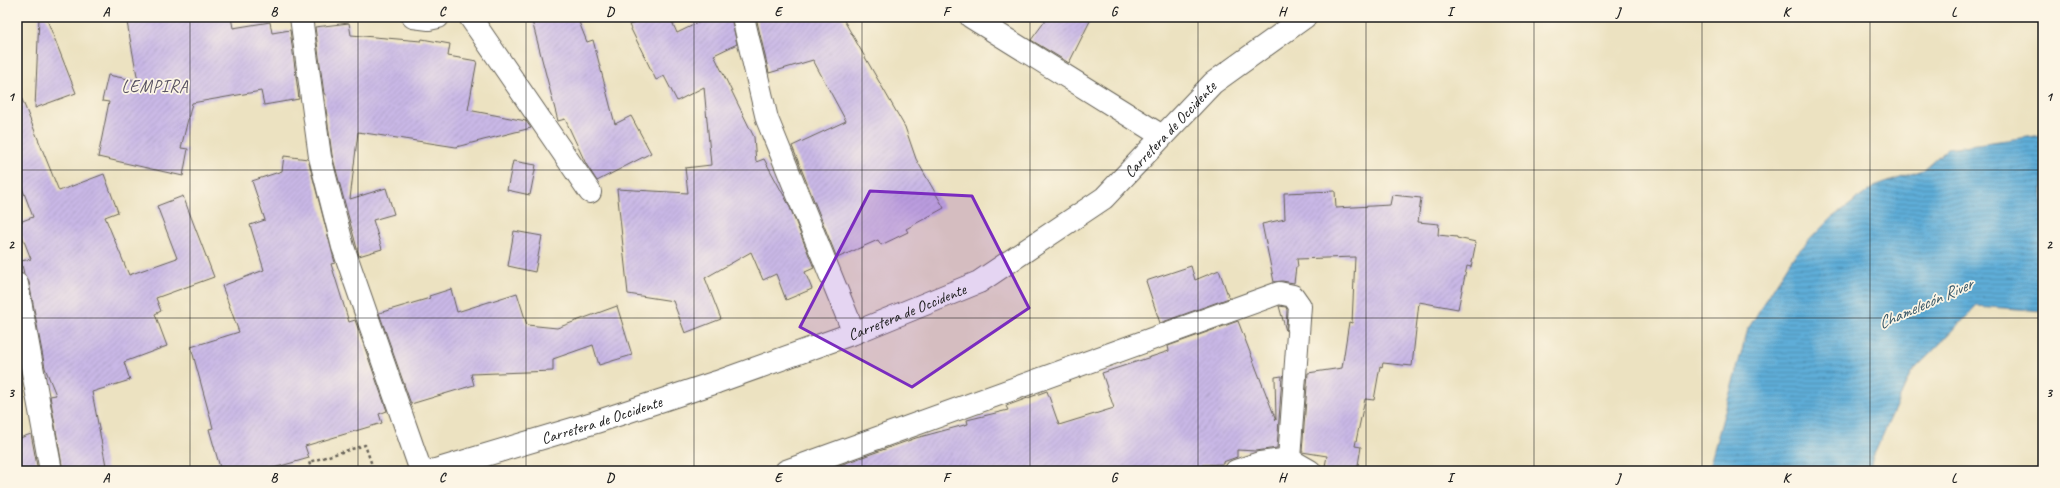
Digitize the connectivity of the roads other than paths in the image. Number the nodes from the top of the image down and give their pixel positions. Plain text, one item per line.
1 (301, 17) edge
2 (413, 17) edge
3 (438, 17) edge
4 (470, 17) edge
5 (743, 17) edge
6 (971, 17) edge
7 (1305, 17) edge
8 (1162, 136) junction
9 (590, 192) dead end
10 (17, 284) edge
11 (19, 314) edge
12 (854, 333) junction
13 (1290, 459) junction
14 (51, 471) edge
15 (421, 471) edge
16 (432, 471) edge
17 (786, 471) edge
18 (1236, 471) edge
19 (1310, 471) edge

1 - 15 street
2 - 3 street
4 - 9 street
5 - 12 street
6 - 8 street
7 - 8 street, Carretera de Occidente
8 - 12 street, Carretera de Occidente
10 - 11 street
11 - 14 street
12 - 16 street, Carretera de Occidente
13 - 17 street
13 - 18 street
13 - 19 street

